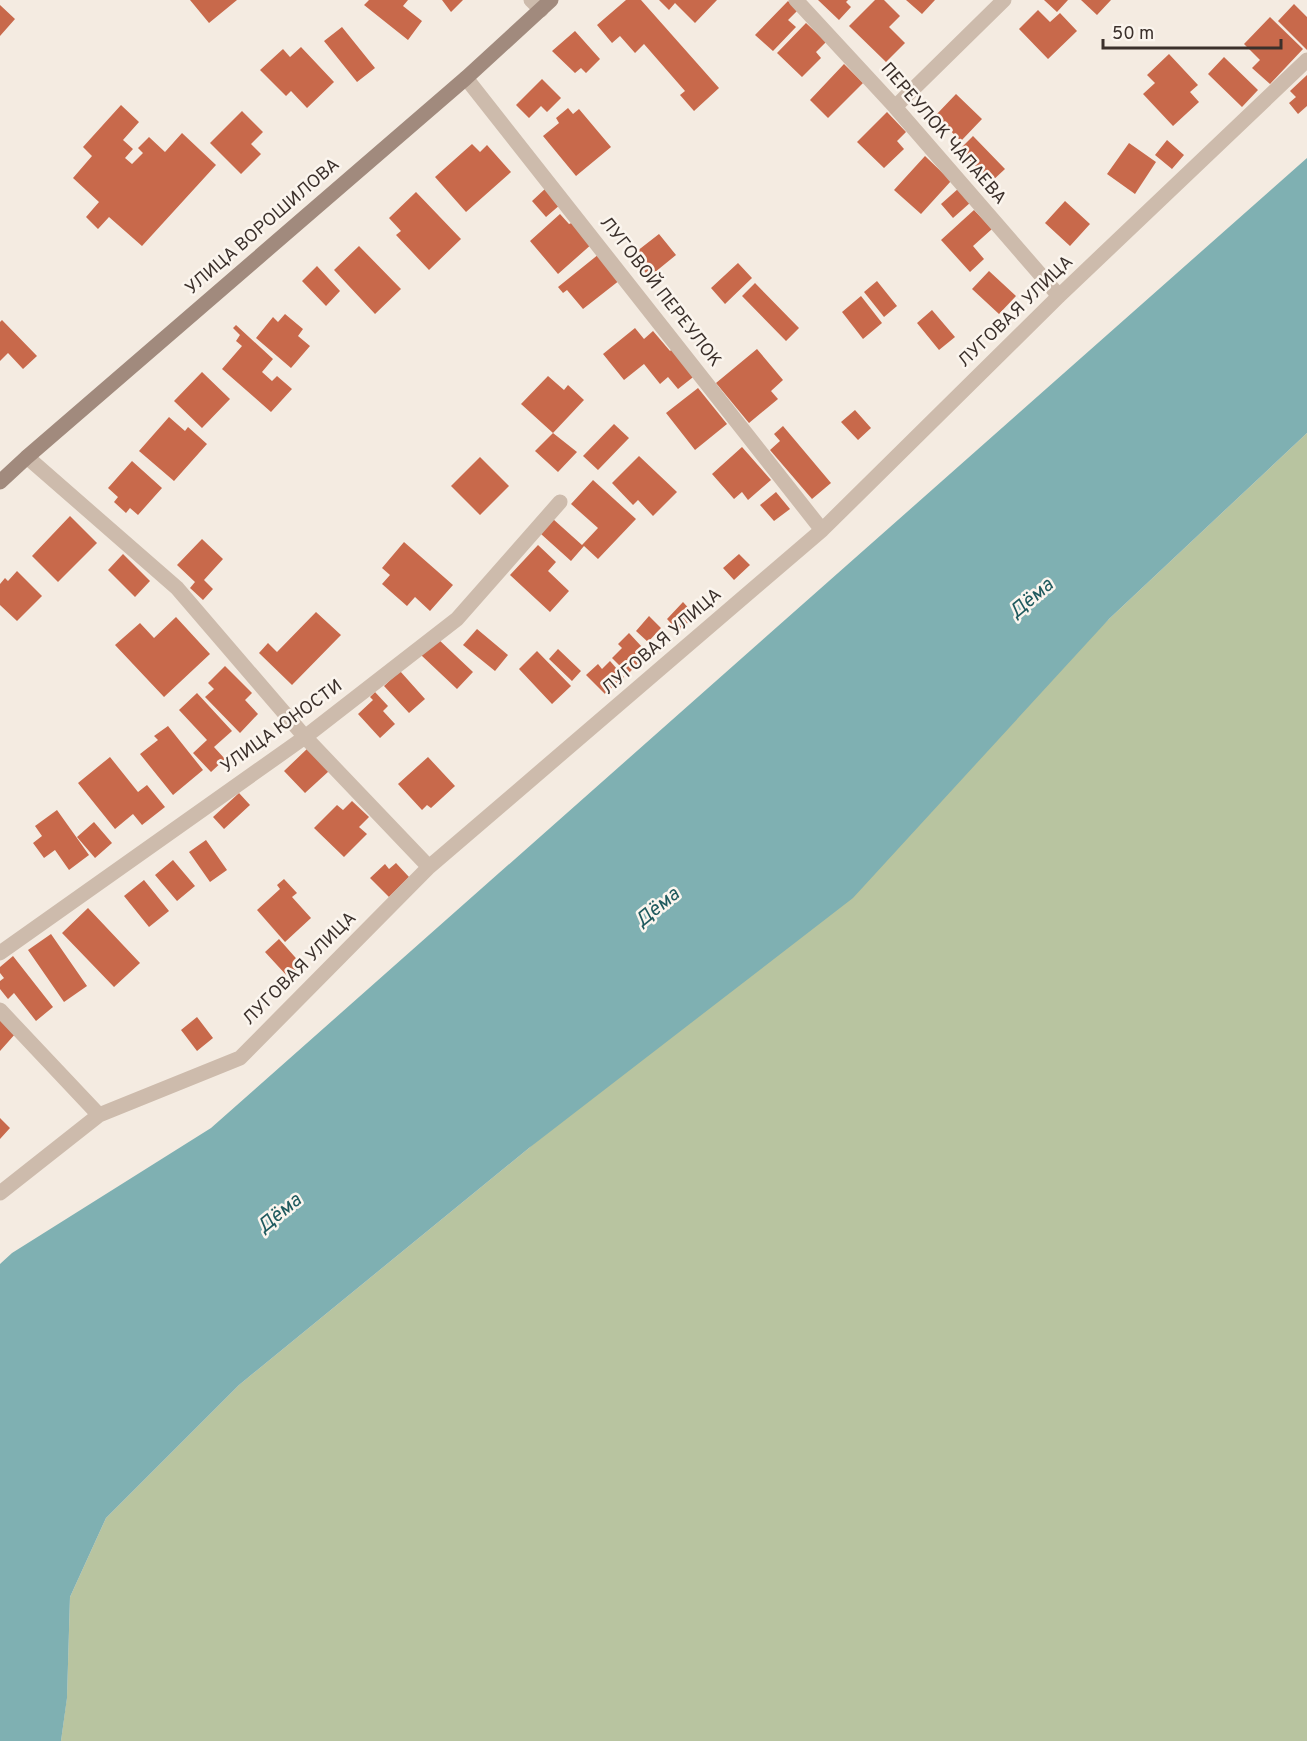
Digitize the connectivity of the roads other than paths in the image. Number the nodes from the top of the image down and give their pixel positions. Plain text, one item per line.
1 (796, 0) edge
2 (1004, 0) edge
3 (541, 3) edge
4 (1307, 60) edge
5 (466, 78) junction
6 (895, 107) junction
7 (1059, 296) junction
8 (27, 457) junction
9 (0, 482) edge
10 (560, 502) dead end
11 (822, 530) junction
12 (305, 737) junction
13 (429, 867) junction
14 (0, 953) edge
15 (0, 1010) edge
16 (99, 1114) junction
17 (0, 1193) edge

1 - 6 street, ПЕРЕУЛОК ЧАПАЕВА
2 - 6 street
3 - 5 street, УЛИЦА ВОРОШИЛОВА
4 - 7 street, ЛУГОВАЯ УЛИЦА
5 - 8 street, УЛИЦА ВОРОШИЛОВА
5 - 11 street, ЛУГОВОЙ ПЕРЕУЛОК
6 - 7 street, ПЕРЕУЛОК ЧАПАЕВА
7 - 11 street, ЛУГОВАЯ УЛИЦА
8 - 9 street, УЛИЦА ВОРОШИЛОВА
8 - 12 street
10 - 12 street, УЛИЦА ЮНОСТИ
11 - 13 street, ЛУГОВАЯ УЛИЦА
12 - 13 street
12 - 14 street, УЛИЦА ЮНОСТИ
13 - 16 street, ЛУГОВАЯ УЛИЦА
15 - 16 street
16 - 17 street, ЛУГОВАЯ УЛИЦА

